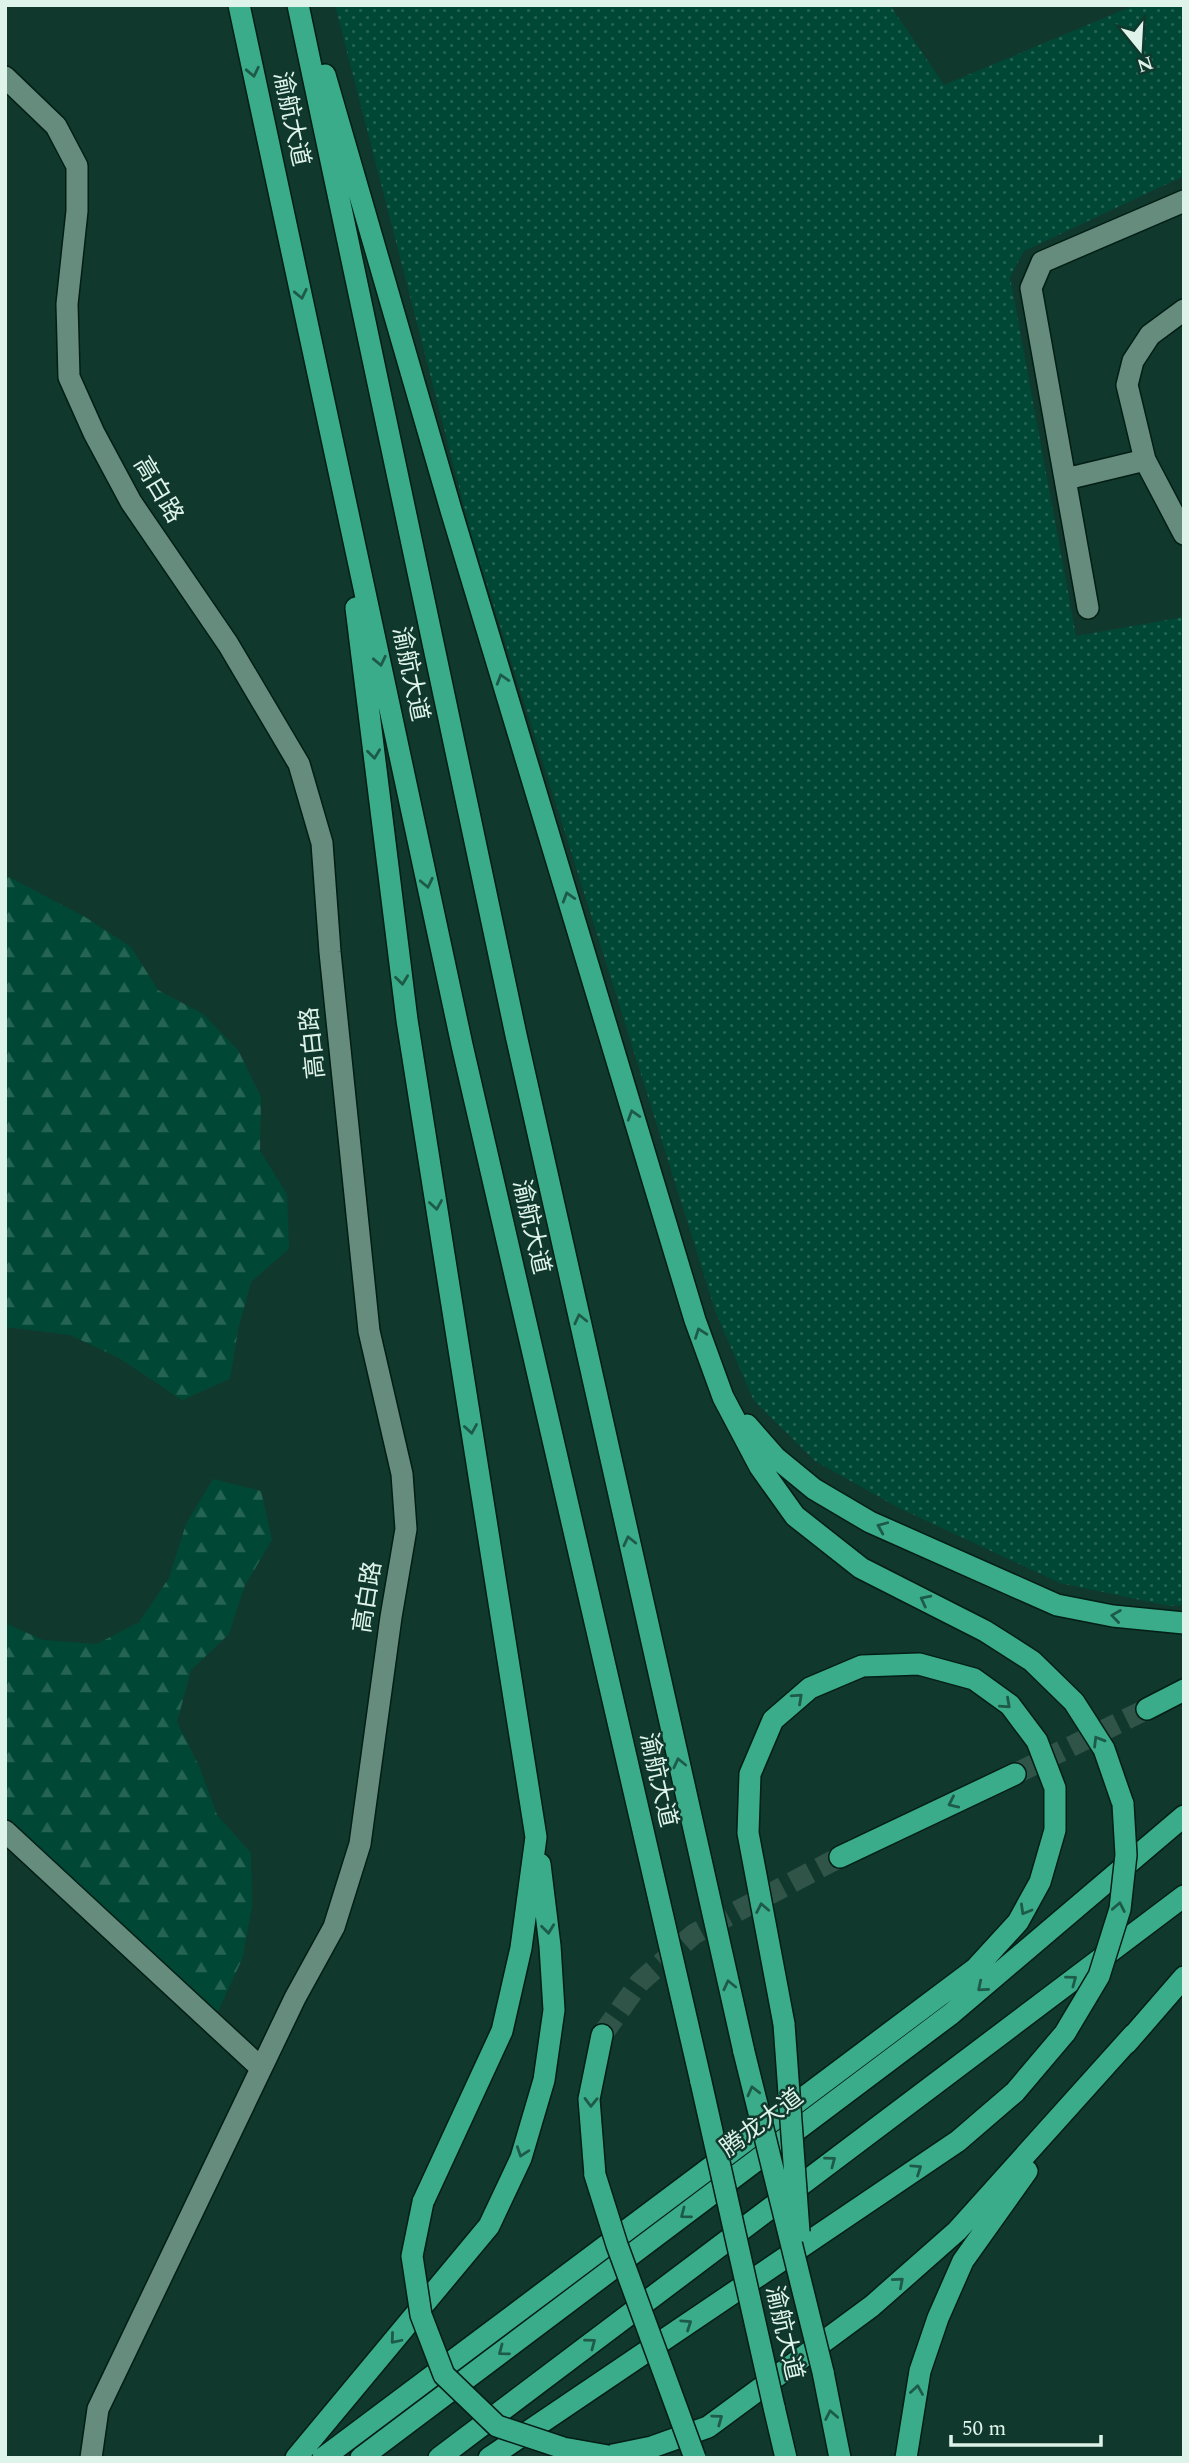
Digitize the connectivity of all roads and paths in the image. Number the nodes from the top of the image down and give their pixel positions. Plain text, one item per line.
1 (239, 5) edge
2 (298, 5) edge
3 (305, 5) edge
4 (5, 77) edge
5 (1184, 201) edge
6 (1184, 310) edge
7 (1145, 460) junction
8 (339, 467) junction
9 (1066, 479) junction
10 (1184, 534) edge
11 (1088, 608) dead end
12 (723, 1397) junction
13 (1184, 1623) edge
14 (1184, 1690) edge
15 (1147, 1709) tunnel mouth
16 (1014, 1774) tunnel mouth
17 (1184, 1816) edge
18 (5, 1830) edge
19 (536, 1837) junction
20 (840, 1857) tunnel mouth
21 (1184, 1896) edge
22 (1184, 1977) edge
23 (1134, 2034) junction
24 (602, 2035) tunnel mouth
25 (261, 2068) junction
26 (803, 2290) junction
27 (91, 2458) edge
28 (296, 2458) edge
29 (323, 2458) edge
30 (361, 2458) edge
31 (439, 2458) edge
32 (489, 2458) edge
33 (695, 2458) edge
34 (786, 2458) edge
35 (840, 2458) edge
36 (906, 2458) edge

1 -> 8 highway, 渝航大道
26 -> 2 highway, 渝航大道, bridge
12 -> 3 highway
4 - 25 street, 高白路
5 - 9 street
6 - 7 street
7 - 9 street
7 - 10 street
8 -> 19 highway
8 -> 34 highway, 渝航大道, bridge
9 - 11 street
13 -> 12 highway
32 -> 12 highway, bridge
14 - 15 highway
16 -> 20 highway
17 -> 30 highway, 腾龙大道
18 - 25 street
19 -> 23 highway, bridge
19 -> 28 highway
31 -> 21 highway
22 - 23 highway
36 -> 23 highway
24 -> 33 highway, bridge
25 - 27 street, 高白路
26 -> 29 highway, bridge
35 -> 26 highway, 渝航大道, bridge

